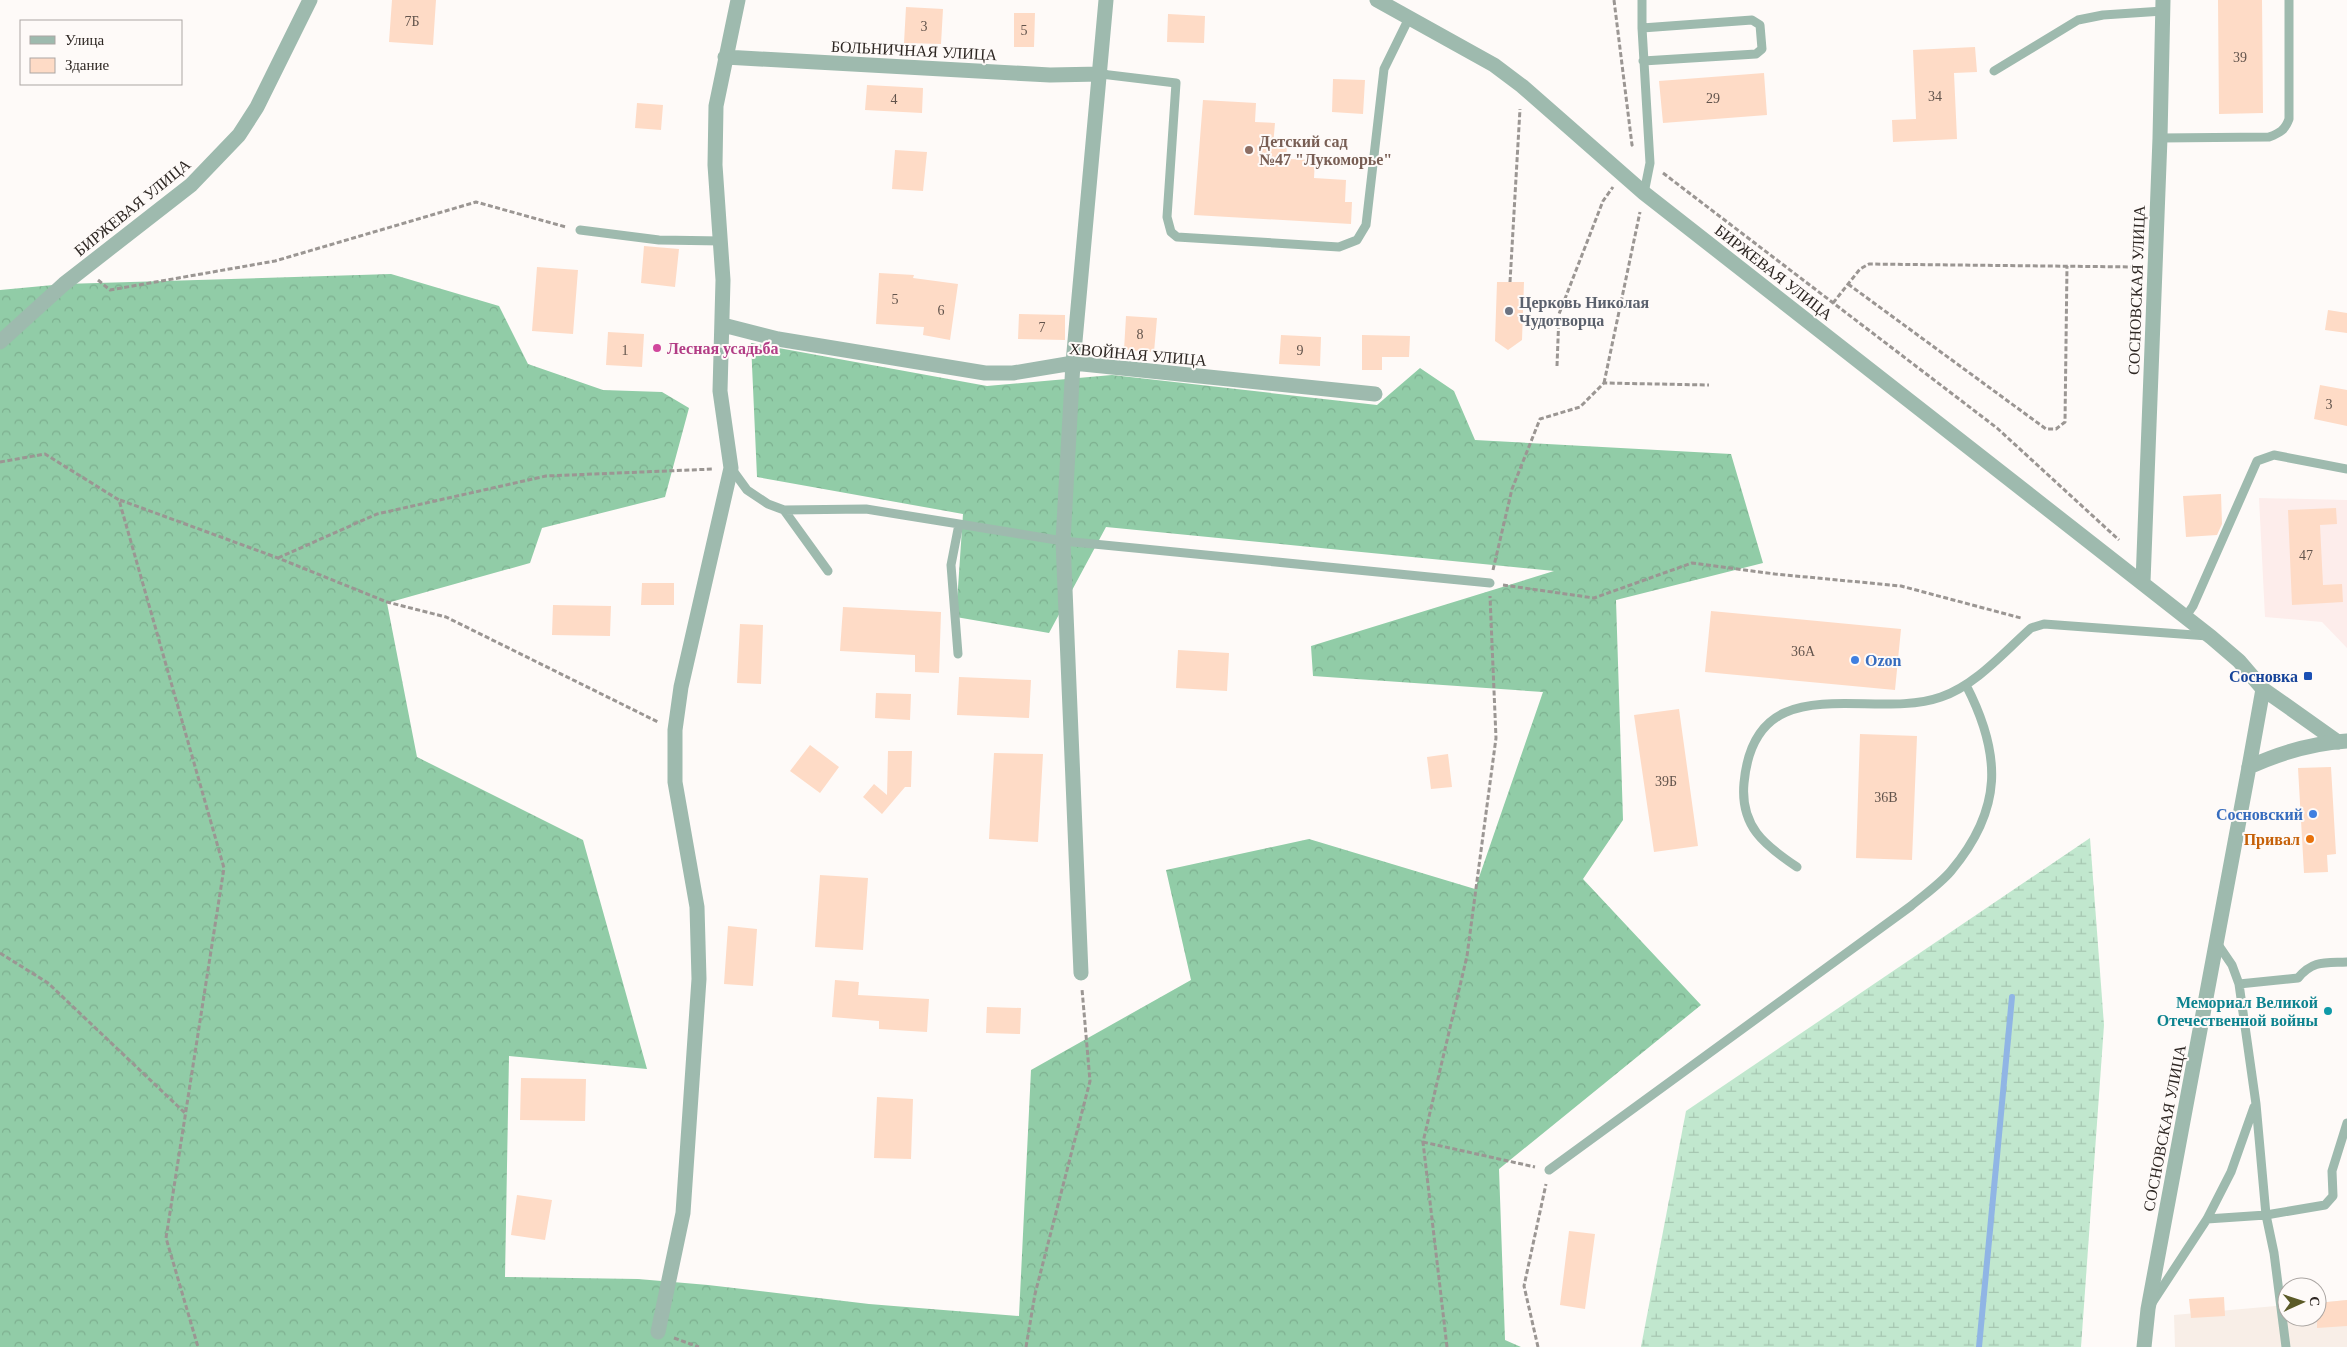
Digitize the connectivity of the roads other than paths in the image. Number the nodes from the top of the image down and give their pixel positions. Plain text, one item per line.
1 (310, 0) edge
2 (738, 0) edge
3 (1106, 0) edge
4 (1377, 0) edge
5 (1642, 0) edge
6 (2289, 0) edge
7 (2163, 6) edge
8 (1409, 18) junction
9 (1642, 28) junction
10 (724, 57) junction
11 (1643, 61) junction
12 (1994, 70) dead end
13 (1101, 74) junction
14 (2160, 138) junction
15 (1644, 193) junction
16 (580, 230) road end
17 (722, 241) junction
18 (723, 325) junction
19 (0, 342) edge
20 (1073, 363) junction
21 (1375, 394) dead end
22 (731, 468) junction
23 (2347, 469) edge
24 (784, 510) junction
25 (959, 524) junction
26 (1063, 541) junction
27 (828, 571) dead end
28 (2143, 582) junction
29 (1490, 583) road end
30 (2186, 616) junction
31 (2211, 637) junction
32 (958, 654) dead end
33 (1966, 685) junction
34 (2264, 689) junction
35 (2342, 742) edge
36 (2249, 768) junction
37 (1797, 867) dead end
38 (2217, 943) junction
39 (2347, 962) edge
40 (1081, 973) road end
41 (2239, 984) junction
42 (2256, 1104) junction
43 (2347, 1123) edge
44 (1549, 1170) road end
45 (2266, 1215) junction
46 (2207, 1219) junction
47 (2148, 1309) junction
48 (658, 1332) road end
49 (2144, 1347) edge
50 (2286, 1347) edge

1 - 19 street, БИРЖЕВАЯ УЛИЦА
2 - 10 street
3 - 13 street
4 - 8 street, БИРЖЕВАЯ УЛИЦА
5 - 9 lane
6 - 14 lane
7 - 12 lane
7 - 14 street, СОСНОВСКАЯ УЛИЦА
8 - 13 lane
8 - 15 street, БИРЖЕВАЯ УЛИЦА
9 - 11 lane
9 - 11 lane
10 - 13 street, БОЛЬНИЧНАЯ УЛИЦА
10 - 17 street
11 - 15 lane
13 - 20 street
14 - 28 street, СОСНОВСКАЯ УЛИЦА
15 - 28 street, БИРЖЕВАЯ УЛИЦА
16 - 17 lane
17 - 18 street
18 - 20 street, ХВОЙНАЯ УЛИЦА
18 - 22 street
20 - 21 street, ХВОЙНАЯ УЛИЦА
20 - 26 street
22 - 24 lane
22 - 48 street
23 - 30 lane
24 - 25 lane
24 - 27 lane
25 - 26 lane
25 - 32 lane
26 - 29 lane
26 - 40 street
28 - 30 street, БИРЖЕВАЯ УЛИЦА
30 - 31 street, БИРЖЕВАЯ УЛИЦА
31 - 33 lane
31 - 34 street, БИРЖЕВАЯ УЛИЦА
33 - 37 lane
33 - 44 lane
34 - 35 street, БИРЖЕВАЯ УЛИЦА
34 - 36 street, СОСНОВСКАЯ УЛИЦА
35 - 36 street
36 - 38 street, СОСНОВСКАЯ УЛИЦА
38 - 41 lane
38 - 47 street, СОСНОВСКАЯ УЛИЦА
39 - 41 lane
41 - 42 lane
42 - 45 lane
42 - 46 lane
43 - 45 lane
45 - 46 lane
45 - 50 lane
46 - 47 lane
47 - 49 street, СОСНОВСКАЯ УЛИЦА

